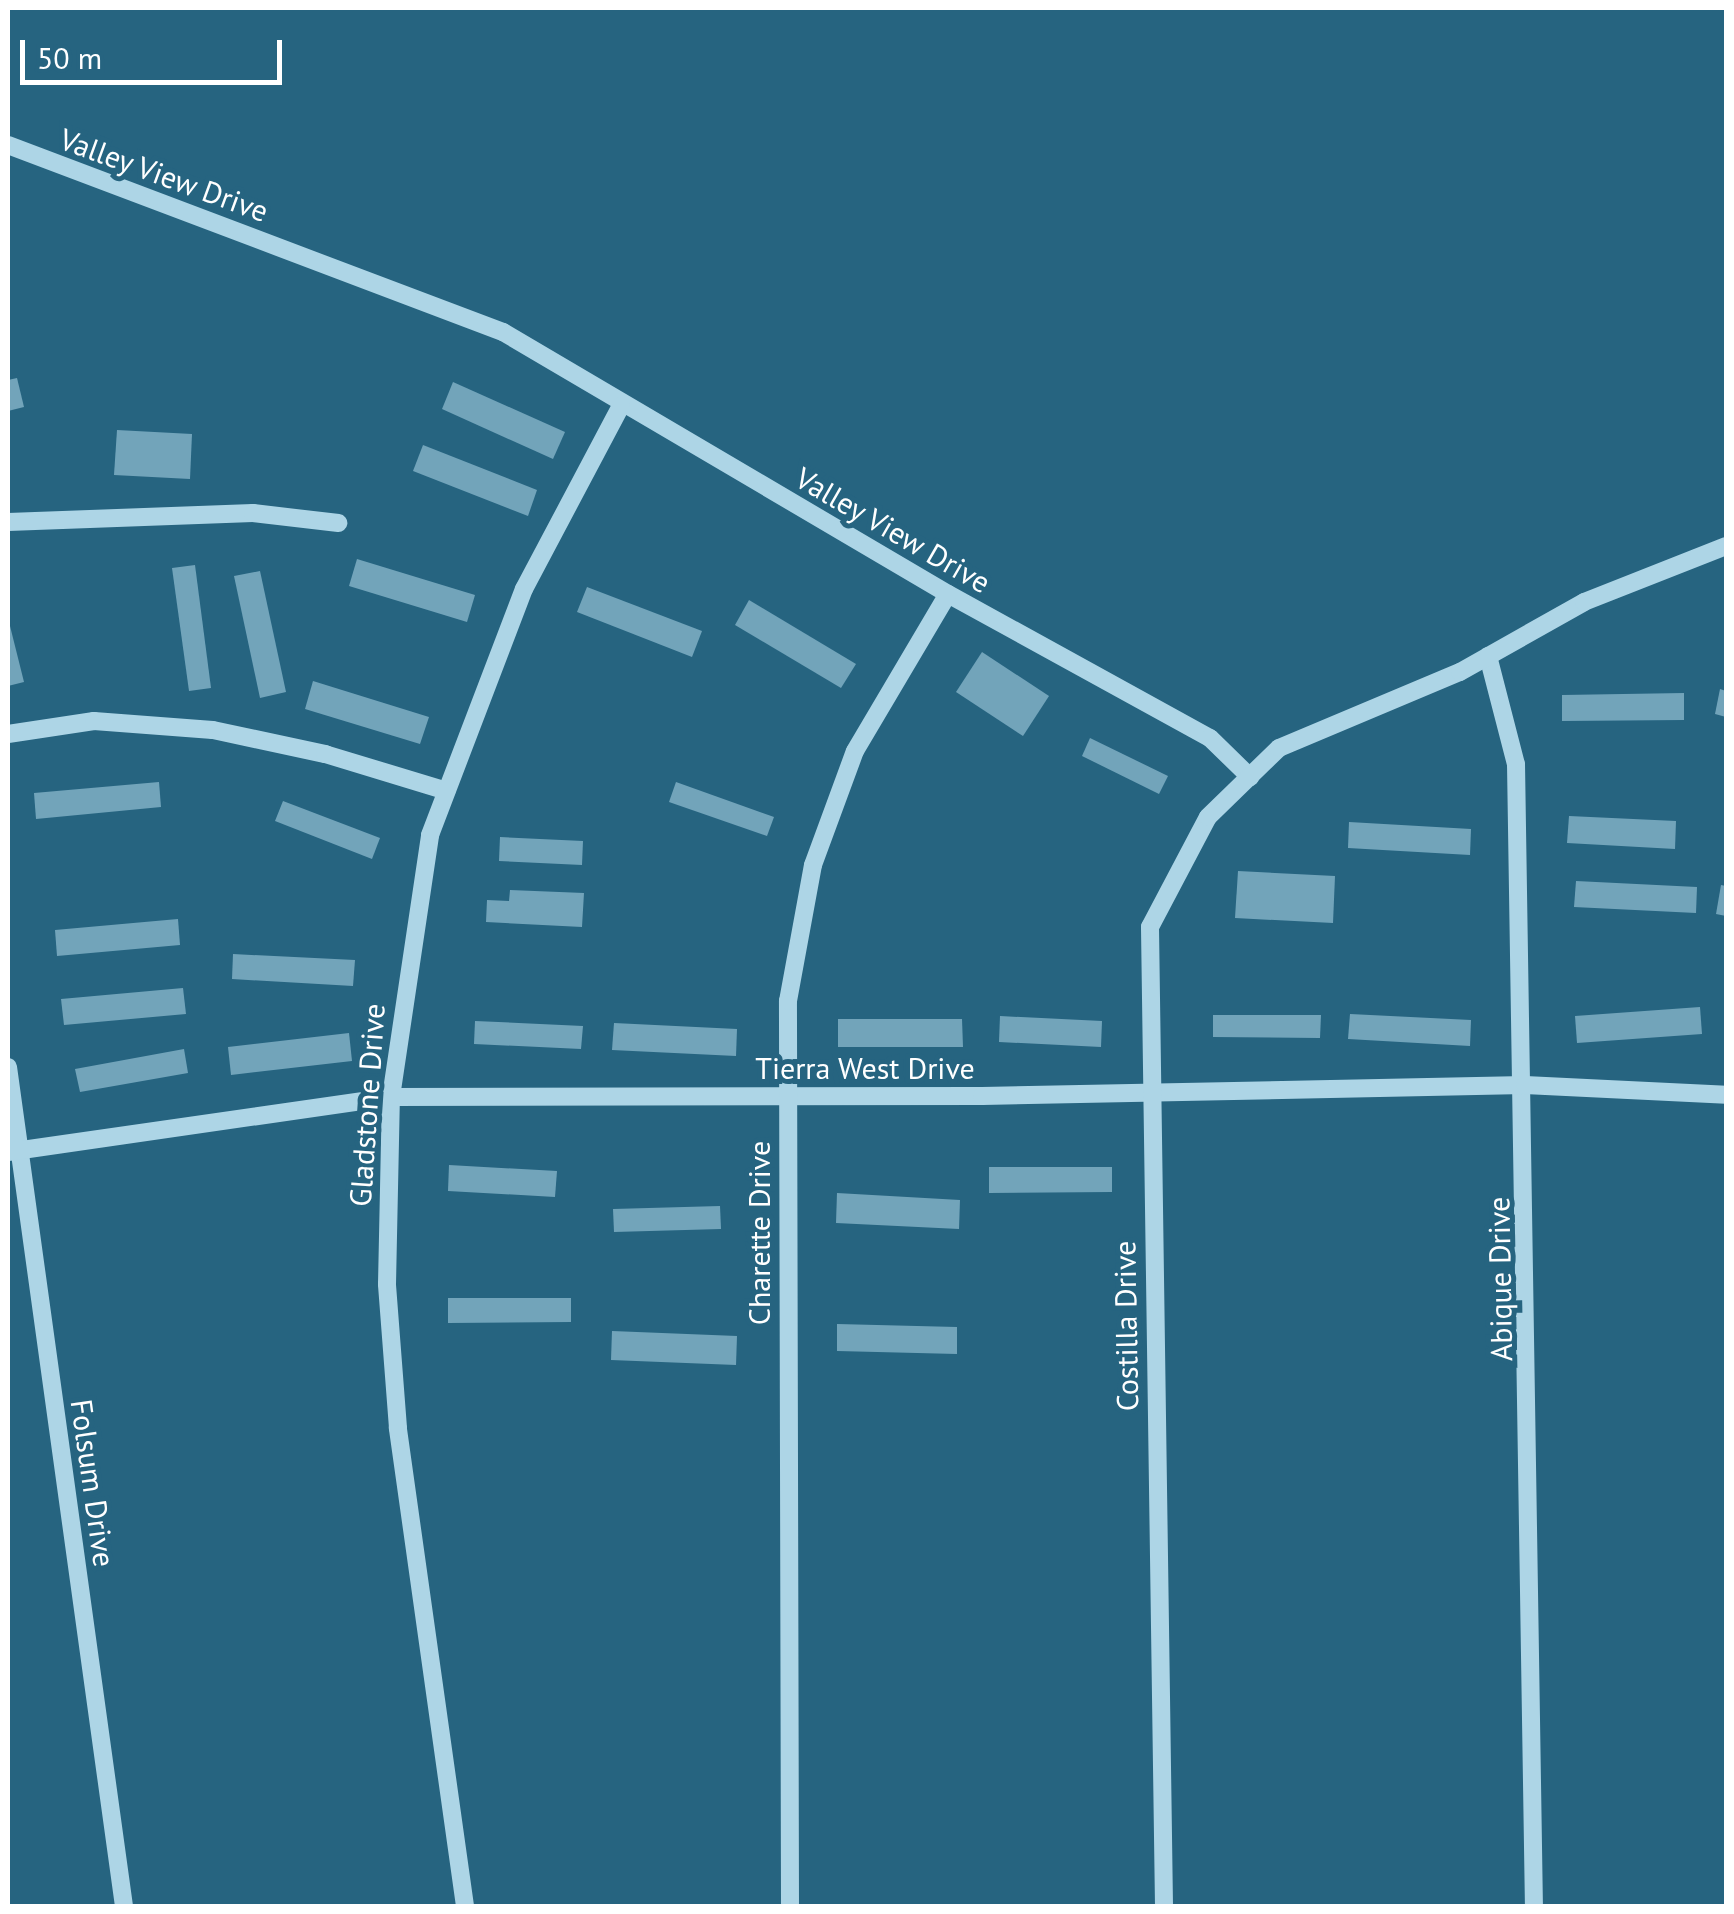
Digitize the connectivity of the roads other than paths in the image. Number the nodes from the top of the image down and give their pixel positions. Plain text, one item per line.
1 (8, 144) edge
2 (621, 406) junction
3 (8, 522) edge
4 (338, 523) dead end
5 (1726, 546) edge
6 (948, 594) junction
7 (1488, 656) junction
8 (8, 734) edge
9 (1250, 777) junction
10 (447, 792) junction
11 (8, 1066) edge
12 (1525, 1085) junction
13 (1150, 1089) junction
14 (786, 1094) junction
15 (1726, 1095) edge
16 (391, 1097) junction
17 (13, 1151) edge
18 (124, 1906) edge
19 (465, 1906) edge
20 (790, 1906) edge
21 (1164, 1906) edge
22 (1534, 1906) edge

1 - 2 street, Valley View Drive
2 - 6 street, Valley View Drive
2 - 10 street, Gladstone Drive
3 - 4 street
5 - 7 street
6 - 9 street, Valley View Drive
6 - 14 street, Charette Drive
7 - 9 street
7 - 12 street, Abique Drive
8 - 10 street
9 - 13 street, Costilla Drive
10 - 16 street, Gladstone Drive
11 - 17 street, Folsum Drive
12 - 13 street, Tierra West Drive
12 - 15 street, Tierra West Drive
12 - 22 street, Abique Drive
13 - 14 street, Tierra West Drive
13 - 21 street, Costilla Drive
14 - 16 street, Tierra West Drive
14 - 20 street, Charette Drive
16 - 17 street, Tierra West Drive
16 - 19 street, Gladstone Drive
17 - 18 street, Folsum Drive

